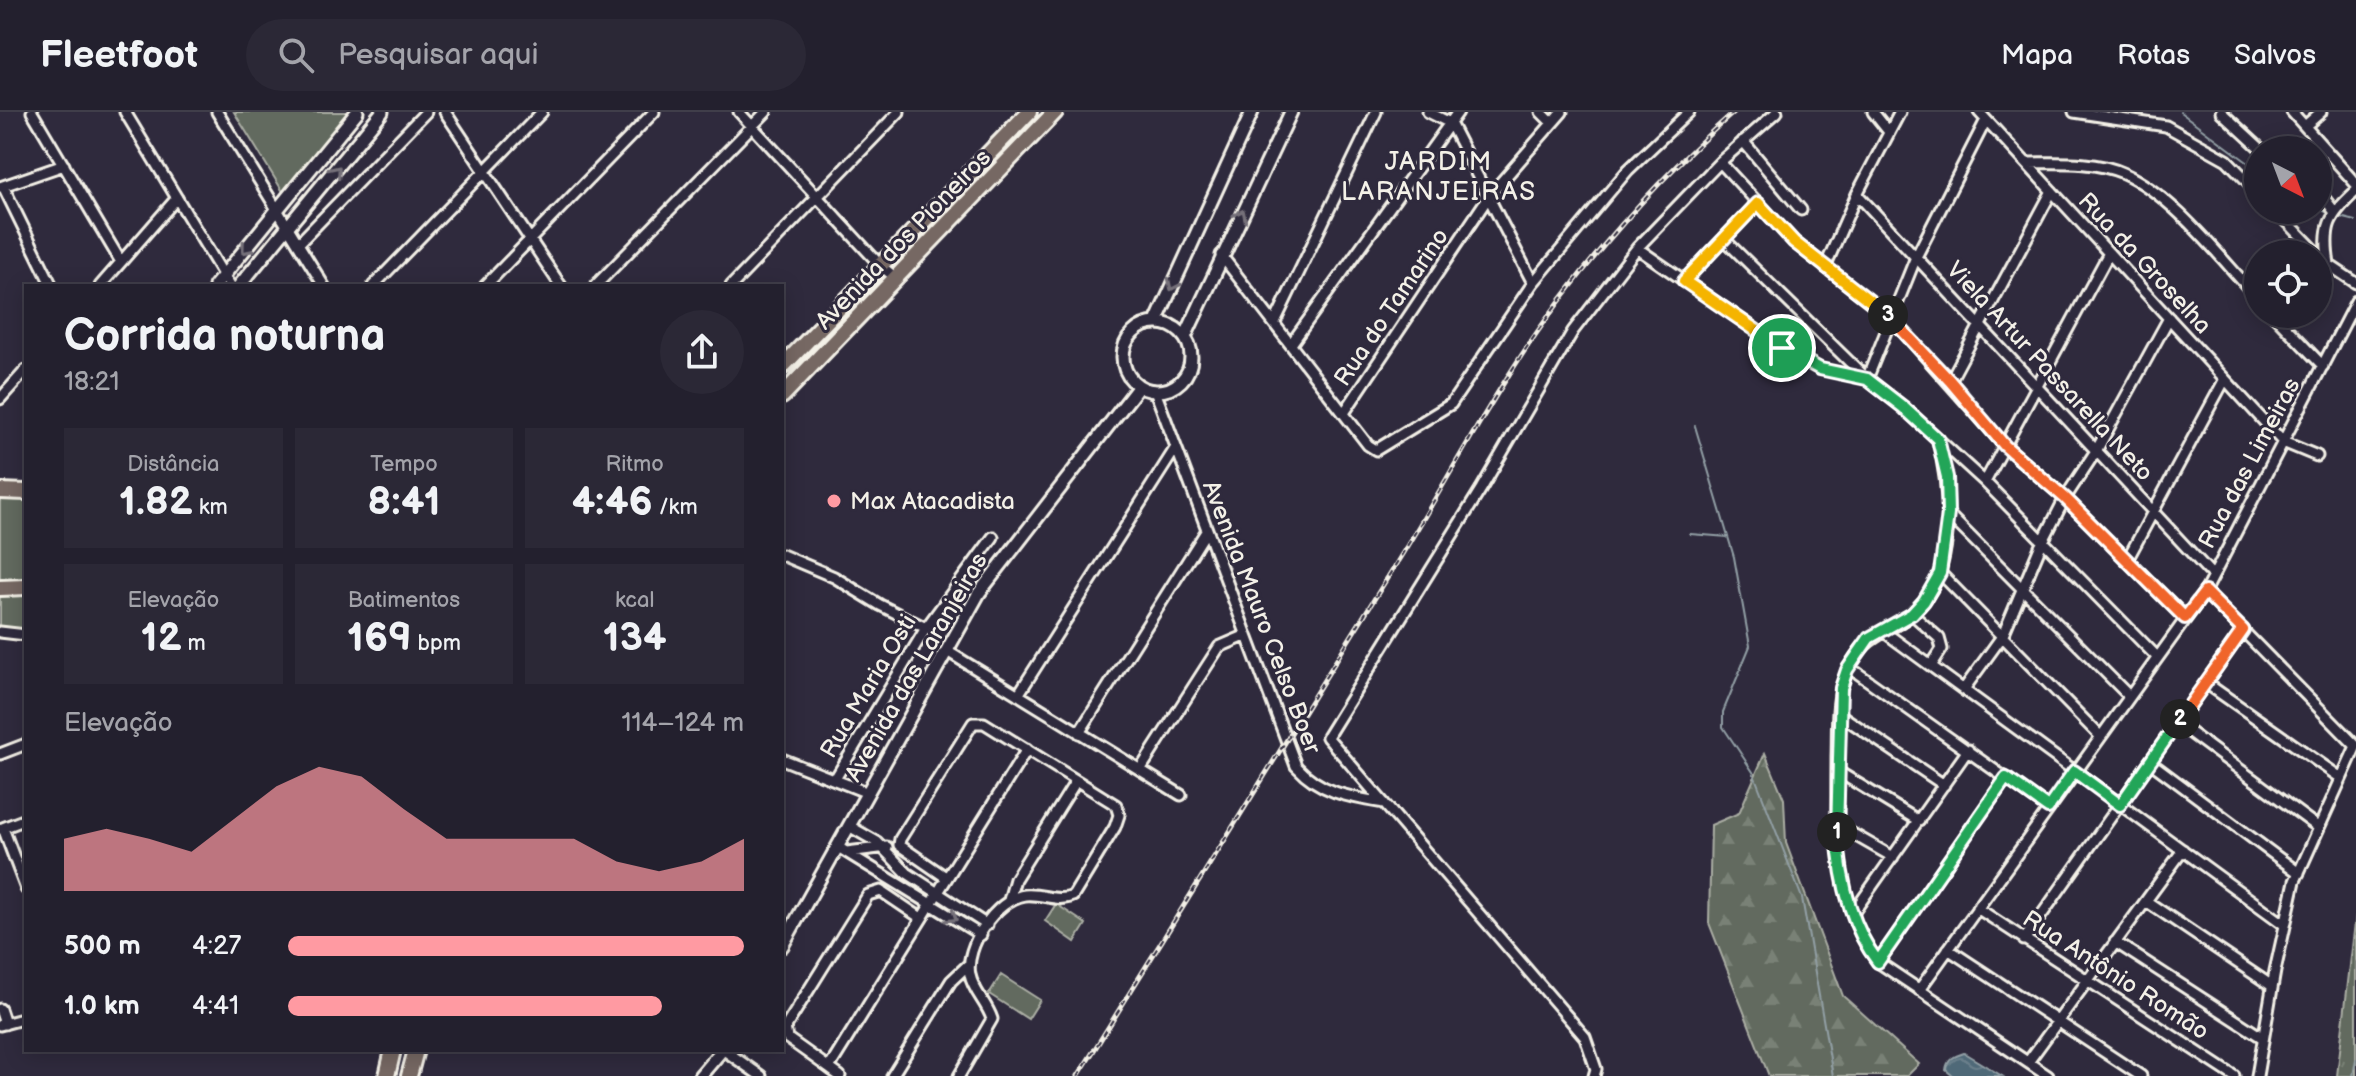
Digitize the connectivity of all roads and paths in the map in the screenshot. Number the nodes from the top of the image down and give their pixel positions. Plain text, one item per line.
1 (32, 112) edge
2 (125, 112) edge
3 (217, 112) edge
4 (357, 112) edge
5 (382, 112) edge
6 (426, 112) edge
7 (445, 112) edge
8 (542, 112) edge
9 (654, 112) edge
10 (739, 112) edge
11 (766, 112) edge
12 (899, 112) edge
13 (1029, 112) edge
14 (1055, 112) edge
15 (1252, 112) edge
16 (1291, 112) edge
17 (1376, 112) edge
18 (1428, 112) edge
19 (1458, 112) edge
20 (1541, 112) edge
21 (1562, 112) edge
22 (1689, 112) edge
23 (1777, 112) edge
24 (1873, 112) edge
25 (1900, 112) edge
26 (1979, 112) edge
27 (2074, 112) edge
28 (2221, 112) edge
29 (2292, 112) edge
30 (2321, 112) edge
31 (1986, 120) junction
32 (1450, 123) junction
33 (1552, 123) junction
34 (2305, 126) junction
35 (751, 127) junction
36 (1889, 132) junction
37 (2247, 136) edge
38 (1743, 141) junction
39 (1720, 162) junction
40 (2026, 163) junction
41 (64, 165) junction
42 (485, 172) junction
43 (2244, 178) edge
44 (2356, 184) edge
45 (1, 186) edge
46 (2052, 191) junction
47 (2356, 191) edge
48 (1857, 194) junction
49 (1489, 196) junction
50 (819, 197) junction
51 (177, 198) junction
52 (1758, 203) junction
53 (2332, 208) edge
54 (1801, 210) dead end
55 (278, 211) junction
56 (2334, 211) junction
57 (2289, 224) edge
58 (288, 228) junction
59 (1724, 239) junction
60 (530, 240) junction
61 (2305, 240) edge
62 (2327, 240) edge
63 (298, 244) junction
64 (1637, 248) junction
65 (2109, 253) junction
66 (1221, 255) junction
67 (1916, 257) junction
68 (121, 262) junction
69 (881, 266) junction
70 (1825, 267) junction
71 (2332, 267) edge
72 (896, 278) junction
73 (227, 281) edge
74 (1684, 281) junction
75 (1533, 283) junction
76 (2244, 283) edge
77 (2356, 283) edge
78 (51, 284) edge
79 (102, 284) edge
80 (241, 284) edge
81 (323, 284) edge
82 (375, 284) edge
83 (487, 284) edge
84 (560, 284) edge
85 (597, 284) edge
86 (733, 284) edge
87 (2356, 301) edge
88 (2169, 318) junction
89 (1892, 319) junction
90 (1156, 322) junction
91 (1275, 322) junction
92 (1980, 325) junction
93 (2286, 328) edge
94 (1185, 337) junction
95 (1291, 344) junction
96 (784, 365) edge
97 (2323, 366) junction
98 (24, 372) edge
99 (1867, 379) junction
100 (2225, 379) junction
101 (1950, 381) junction
102 (1139, 386) junction
103 (2037, 387) junction
104 (1155, 391) junction
105 (784, 394) edge
106 (1, 395) edge
107 (1344, 413) junction
108 (1938, 439) junction
109 (2283, 442) junction
110 (2005, 446) junction
111 (1175, 449) junction
112 (2096, 451) junction
113 (2317, 456) dead end
114 (1985, 482) junction
115 (0, 491) edge
116 (24, 492) edge
117 (2065, 498) junction
118 (2153, 512) junction
119 (1948, 514) junction
120 (1207, 530) junction
121 (993, 537) dead end
122 (2043, 540) junction
123 (784, 556) edge
124 (2127, 560) junction
125 (1940, 573) junction
126 (2213, 576) junction
127 (24, 587) edge
128 (0, 588) edge
129 (2024, 588) junction
130 (2205, 592) junction
131 (1912, 614) junction
132 (2185, 618) junction
133 (926, 628) junction
134 (2243, 630) junction
135 (1883, 631) junction
136 (0, 632) edge
137 (24, 635) edge
138 (1247, 635) junction
139 (2003, 635) junction
140 (947, 651) junction
141 (2157, 657) junction
142 (1931, 666) junction
143 (1849, 667) junction
144 (2206, 683) junction
145 (1964, 689) junction
146 (1018, 695) junction
147 (2129, 696) junction
148 (1839, 714) junction
149 (2177, 723) junction
150 (1079, 733) junction
151 (2100, 736) junction
152 (24, 745) edge
153 (2356, 746) edge
154 (1027, 749) junction
155 (1968, 750) junction
156 (0, 754) edge
157 (784, 760) edge
158 (2150, 762) junction
159 (1140, 770) junction
160 (1837, 771) junction
161 (2074, 771) junction
162 (2006, 778) junction
163 (2341, 778) junction
164 (835, 779) junction
165 (1076, 781) junction
166 (1944, 785) junction
167 (868, 793) junction
168 (1181, 795) dead end
169 (1384, 803) junction
170 (2120, 805) junction
171 (2048, 808) junction
172 (24, 820) edge
173 (1919, 821) junction
174 (1837, 825) junction
175 (849, 826) junction
176 (1, 828) edge
177 (2319, 828) junction
178 (899, 845) junction
179 (884, 847) junction
180 (842, 849) junction
181 (2183, 850) junction
182 (1893, 857) junction
183 (907, 873) junction
184 (2299, 873) junction
185 (947, 878) junction
186 (24, 884) edge
187 (899, 884) junction
188 (938, 892) junction
189 (1009, 900) junction
190 (2146, 901) junction
191 (931, 903) junction
192 (1977, 908) junction
193 (1853, 913) junction
194 (921, 918) junction
195 (987, 925) junction
196 (2285, 925) junction
197 (981, 935) junction
198 (2024, 940) junction
199 (2115, 942) junction
200 (784, 943) edge
201 (1948, 949) junction
202 (1878, 962) junction
203 (969, 964) junction
204 (2087, 981) junction
205 (2272, 986) junction
206 (1919, 990) junction
207 (0, 1009) edge
208 (24, 1019) edge
209 (2058, 1020) junction
210 (3, 1024) edge
211 (2263, 1038) junction
212 (393, 1052) edge
213 (415, 1052) edge
214 (721, 1052) edge
215 (722, 1052) edge
216 (726, 1052) edge
217 (2028, 1062) junction
218 (829, 1068) junction
219 (387, 1076) edge
220 (409, 1076) edge
221 (700, 1076) edge
222 (714, 1076) edge
223 (761, 1076) edge
224 (840, 1076) edge
225 (892, 1076) edge
226 (959, 1076) edge
227 (1594, 1076) edge
228 (2048, 1076) edge
229 (2141, 1076) edge
230 (2234, 1076) edge
231 (2257, 1076) edge

1 - 41 street
2 - 51 street
3 - 55 street
4 - 55 street
58 -> 5 street
6 - 63 street
7 - 42 street
8 - 42 street
9 - 60 street
10 - 35 street
11 - 35 street
12 - 50 street
13 - 69 main road, Avenida dos Pioneiros
14 - 72 main road, Avenida dos Pioneiros
15 -> 90 street
66 -> 16 street
17 - 91 street
18 - 32 street
19 - 32 street
20 - 33 street
21 - 33 street, Rua do Tamarino
22 - 75 street
23 - 38 street
24 - 36 street
25 - 36 street
26 - 31 street, Rua da Groselha
27 - 43 street
28 - 37 street
29 - 34 street
30 - 34 street
31 - 40 street, Rua da Groselha
31 - 67 street
32 - 49 street
32 - 95 street
33 - 49 street, Rua do Tamarino
34 - 44 street
35 - 50 street
35 - 85 street
36 - 48 street
38 - 39 street
38 - 54 street
39 - 52 street
39 - 64 street
40 - 46 street, Rua da Groselha
40 - 76 street
41 - 45 street
41 - 68 street
42 - 60 street
42 - 82 street
45 - 78 street
46 - 65 street, Rua da Groselha
46 - 92 street
47 - 56 street
48 - 67 street, Viela Artur Passarella Neto
48 - 70 street
49 - 75 street
49 - 107 street, Rua do Tamarino
50 - 69 street
50 - 86 street
51 - 68 street
51 - 73 street
52 - 59 street
52 - 70 street
53 - 56 street
55 - 58 street
55 -> 73 street
56 - 62 street
57 - 61 street
58 - 63 street
58 - 80 street
59 - 74 street
59 - 99 street
60 - 83 street
60 - 84 street
63 - 81 street
64 - 74 street
64 - 169 street
65 - 88 street, Rua da Groselha
65 - 103 street
66 - 91 street
66 - 94 street
67 - 89 street
67 - 92 street, Viela Artur Passarella Neto
68 - 79 street
69 - 72 street
69 - 96 main road, Avenida dos Pioneiros
70 - 89 street
71 - 77 street
72 - 105 main road, Avenida dos Pioneiros
74 - 99 street
75 - 107 street
87 - 97 street, Rua das Limeiras
88 - 100 street, Rua da Groselha
88 - 112 street
89 - 99 street
89 - 101 street
90 - 94 street
90 - 102 street
91 - 95 street
92 - 101 street
92 - 103 street, Viela Artur Passarella Neto
93 - 97 street
94 - 104 street
95 - 107 street
97 - 109 street, Rua das Limeiras
98 - 106 street
99 - 108 street
100 - 109 street, Rua da Groselha
100 - 118 street
101 - 110 street
102 - 104 street
102 - 140 street, Avenida das Laranjeiras
103 - 110 street
103 - 112 street, Viela Artur Passarella Neto
104 - 111 street, Avenida Mauro Celso Boer
108 - 114 street
108 - 119 street
109 - 113 street
109 - 126 street, Rua das Limeiras
110 - 114 street
110 - 117 street
111 - 120 street, Avenida Mauro Celso Boer
111 - 146 street
112 - 117 street
112 - 118 street, Viela Artur Passarella Neto
114 - 122 street
115 - 116 main road
117 - 122 street
117 - 124 street
118 - 124 street
118 - 126 street, Viela Artur Passarella Neto
119 - 125 street
119 - 129 street
120 - 138 street, Avenida Mauro Celso Boer
120 - 150 street
121 - 133 street, Rua Maria Osti
122 - 129 street
122 - 141 street
123 - 133 street
124 - 132 street
125 - 131 street
125 - 139 street
126 - 130 street, Rua das Limeiras
127 - 128 main road
129 - 139 street
129 - 147 street
130 - 132 street, Rua das Limeiras
130 - 134 street
131 - 135 street
131 - 142 street
132 - 141 street, Rua das Limeiras
133 - 164 street, Rua Maria Osti
134 - 144 street
134 - 153 street
135 - 142 street
135 - 143 street
136 - 137 street
138 - 159 street
138 - 169 street, Avenida Mauro Celso Boer
139 - 145 street
139 - 151 street
140 - 146 street
140 - 167 street, Avenida das Laranjeiras
141 - 147 street, Rua das Limeiras
142 - 145 street
143 - 148 street
143 - 155 street
144 - 149 street
144 - 163 street
145 - 161 street
146 - 150 street
147 - 151 street, Rua das Limeiras
148 - 160 street
148 - 166 street
149 - 158 street
149 - 177 street
150 - 159 street
151 - 161 street, Rua das Limeiras
152 - 156 street
153 - 163 street
154 - 165 street
154 - 178 street
154 - 185 street
155 - 162 street
155 - 166 street
157 - 164 street
158 - 170 street
158 - 184 street
159 - 168 street
160 - 173 street
160 - 174 street
161 - 170 street
161 - 171 street, Rua das Limeiras
162 - 171 street
162 - 202 street
163 - 177 street
164 - 167 street
165 - 189 street
165 - 189 street
166 - 173 street
167 - 175 street, Avenida das Laranjeiras
169 - 227 street
170 - 181 street
170 - 198 street
171 - 192 street, Rua das Limeiras
172 - 176 street
173 - 182 street
174 - 182 street
174 - 193 street
175 - 179 street
175 - 180 street, Avenida das Laranjeiras
176 - 186 street
177 - 184 street
178 - 179 street
178 - 185 street
179 - 180 street
179 - 183 street
180 - 187 street
180 - 200 street, Avenida das Laranjeiras
181 - 190 street
181 - 196 street
182 - 193 street
183 - 187 street
183 - 188 street
184 - 196 street
185 - 188 street
187 - 191 street
188 - 191 street
188 - 195 street
189 - 195 street
190 - 199 street
190 - 205 street
191 - 194 street
191 -> 197 street
192 - 198 street, Rua Antônio Romão
192 - 201 street, Rua das Limeiras
193 - 202 street
194 - 218 street
194 - 218 street
195 - 197 street
196 - 205 street
197 - 203 street
198 - 204 street, Rua Antônio Romão
199 - 204 street
199 - 211 street
201 - 206 street, Rua das Limeiras
201 - 209 street
202 - 206 street
203 - 225 street
203 - 226 street
204 - 209 street
204 - 230 street, Rua Antônio Romão
205 - 211 street
206 - 217 street
207 - 210 street
208 - 210 street
209 - 217 street
209 - 229 street
211 - 231 street
212 - 219 main road
213 - 220 main road
214 - 221 street
215 - 222 street
216 - 223 street
217 - 228 street
218 - 224 street

